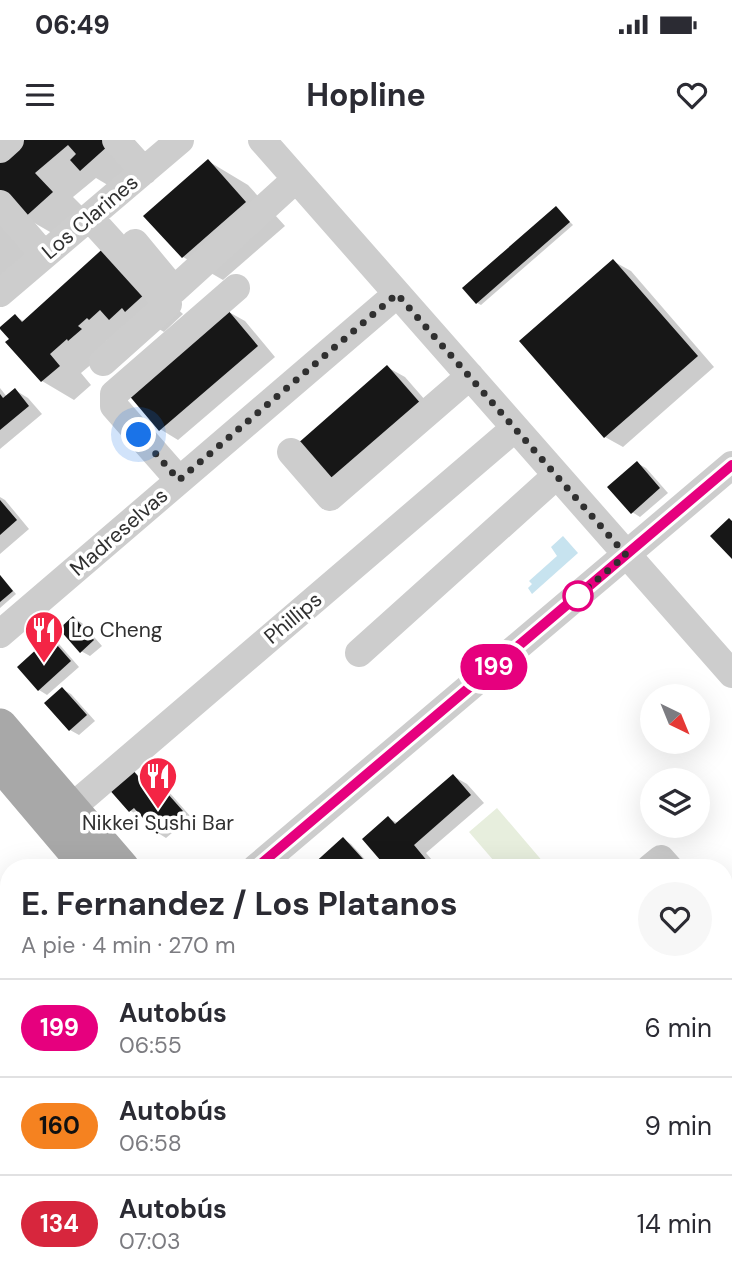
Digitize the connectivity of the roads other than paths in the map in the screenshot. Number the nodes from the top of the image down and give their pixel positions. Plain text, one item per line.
1 (10, 140) edge
2 (116, 140) edge
3 (180, 140) edge
4 (262, 140) edge
5 (0, 149) edge
6 (144, 171) junction
7 (296, 179) junction
8 (0, 204) edge
9 (90, 218) junction
10 (135, 243) dead end
11 (44, 255) junction
12 (236, 288) dead end
13 (0, 293) edge
14 (397, 294) junction
15 (103, 362) dead end
16 (470, 376) junction
17 (515, 428) junction
18 (291, 452) dead end
19 (732, 465) edge
20 (557, 475) junction
21 (179, 480) junction
22 (626, 555) junction
23 (0, 634) edge
24 (359, 653) dead end
25 (732, 674) edge
26 (0, 726) edge
27 (0, 763) edge
28 (71, 807) junction
29 (81, 859) edge
30 (114, 859) edge
31 (267, 859) edge

1 - 5 street
2 - 6 street
3 - 6 street, Los Clarines
4 - 7 street
6 - 9 street, Los Clarines
7 - 10 street
7 - 14 street
8 - 11 street
9 - 11 street, Los Clarines
9 - 15 street
11 - 13 street, Los Clarines
12 - 21 street
14 - 16 street
14 - 21 street, Madreselvas
16 - 17 street
16 - 18 street
17 - 20 street
17 - 28 street, Phillips
19 - 22 street
20 - 22 street
20 - 24 street
21 - 23 street, Madreselvas
22 - 25 street
22 - 31 street
26 - 28 main road
27 - 29 main road
28 - 30 main road

